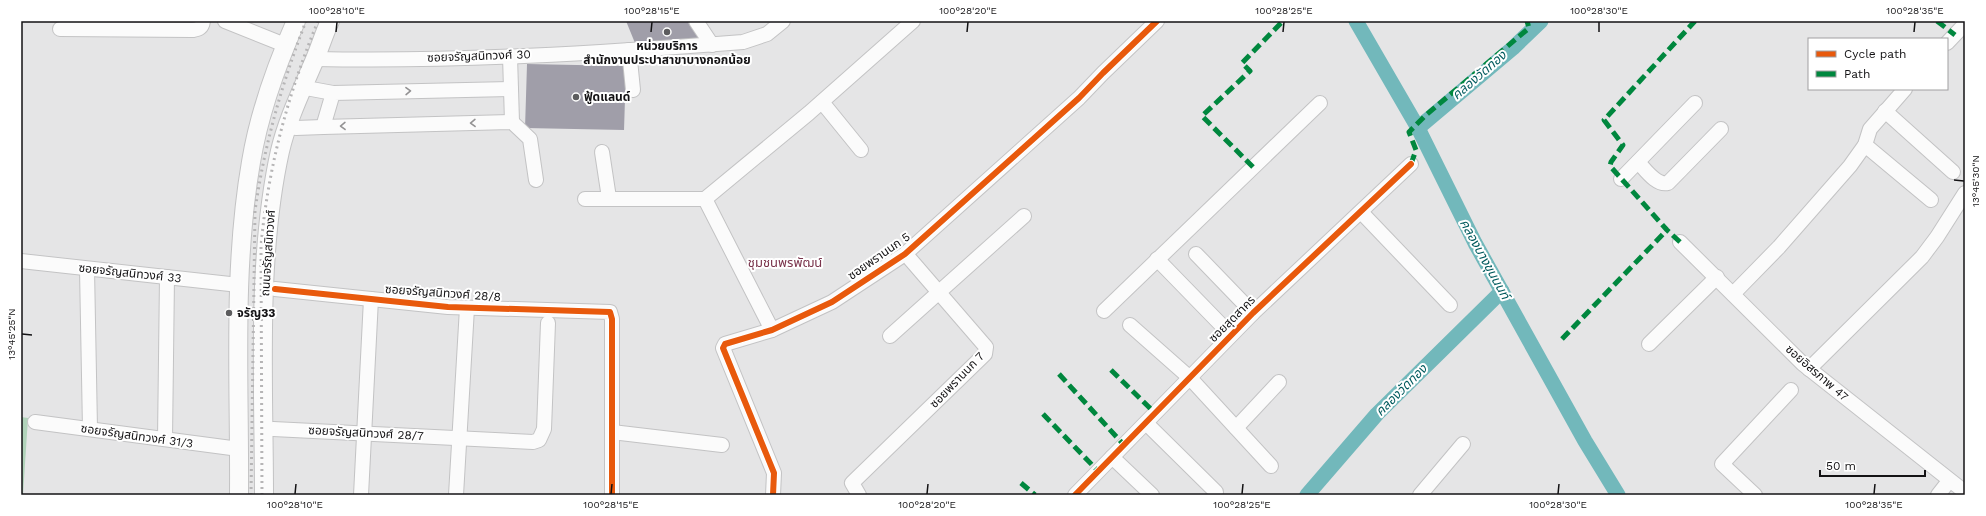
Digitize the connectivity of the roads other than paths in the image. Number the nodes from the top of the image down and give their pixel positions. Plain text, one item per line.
1 (203, 21) edge
2 (225, 21) edge
3 (296, 21) edge
4 (330, 21) edge
5 (696, 21) edge
6 (783, 21) edge
7 (913, 21) edge
8 (1157, 21) edge
9 (1965, 24) edge
10 (60, 29) dead end
11 (1948, 42) edge
12 (712, 44) junction
13 (285, 45) junction
14 (636, 49) junction
15 (510, 56) junction
16 (314, 63) junction
17 (276, 74) junction
18 (306, 88) junction
19 (511, 88) junction
20 (633, 90) dead end
21 (1904, 90) edge
22 (334, 93) junction
23 (822, 102) junction
24 (1320, 103) dead end
25 (1695, 103) dead end
26 (1885, 111) junction
27 (512, 122) junction
28 (323, 126) junction
29 (296, 128) junction
30 (1721, 129) dead end
31 (1865, 145) junction
32 (861, 150) dead end
33 (602, 152) dead end
34 (1638, 162) junction
35 (1411, 164) dead end
36 (1953, 172) dead end
37 (1621, 179) dead end
38 (536, 180) dead end
39 (1965, 193) edge
40 (609, 198) junction
41 (585, 199) dead end
42 (705, 199) junction
43 (1931, 200) dead end
44 (1360, 212) junction
45 (1024, 216) dead end
46 (1680, 242) dead end
47 (1196, 254) dead end
48 (910, 259) dead end
49 (1157, 259) junction
50 (21, 262) edge
51 (87, 269) junction
52 (167, 277) junction
53 (1717, 277) junction
54 (239, 285) junction
55 (275, 289) junction
56 (939, 293) junction
57 (1733, 294) junction
58 (371, 299) junction
59 (1450, 305) dead end
60 (467, 308) junction
61 (1104, 311) dead end
62 (1253, 313) junction
63 (548, 323) dead end
64 (1130, 325) dead end
65 (772, 330) junction
66 (890, 336) dead end
67 (1231, 336) junction
68 (1649, 344) dead end
69 (1809, 369) junction
70 (1190, 378) junction
71 (1279, 382) dead end
72 (1791, 390) dead end
73 (35, 422) dead end
74 (1146, 423) junction
75 (1236, 428) junction
76 (90, 429) junction
77 (273, 429) junction
78 (364, 432) junction
79 (612, 432) junction
80 (459, 438) junction
81 (164, 439) junction
82 (1463, 444) dead end
83 (722, 445) dead end
84 (239, 449) junction
85 (1112, 457) junction
86 (1271, 466) dead end
87 (1949, 481) junction
88 (1964, 488) edge
89 (1216, 492) dead end
90 (1082, 493) edge
91 (239, 495) edge
92 (248, 495) edge
93 (264, 495) edge
94 (273, 495) edge
95 (361, 495) edge
96 (456, 495) edge
97 (612, 495) edge
98 (773, 495) edge
99 (859, 495) edge
100 (1152, 495) edge
101 (1420, 495) edge
102 (1755, 495) edge
103 (1938, 495) edge

1 - 10 street
2 - 13 street
3 - 13 main road, ถนนจรัญสนิทวงศ์
4 - 16 main road, ถนนจรัญสนิทวงศ์
5 - 12 street
6 - 12 street, ซอยจรัญสนิทวงศ์ 30
7 - 23 street
8 - 65 street, ซอยพรานนก 5
9 - 11 street
12 - 14 street, ซอยจรัญสนิทวงศ์ 30
13 - 17 main road, ถนนจรัญสนิทวงศ์
14 - 15 street, ซอยจรัญสนิทวงศ์ 30
14 - 20 street
15 - 16 street, ซอยจรัญสนิทวงศ์ 30
15 - 19 street
16 - 18 main road, ถนนจรัญสนิทวงศ์
16 - 93 main road, ถนนจรัญสนิทวงศ์
17 - 54 main road, ถนนจรัญสนิทวงศ์
17 - 92 main road, ถนนจรัญสนิทวงศ์
18 - 22 street
18 - 29 main road, ถนนจรัญสนิทวงศ์
22 -> 19 street
19 - 27 street
21 - 26 street
22 - 28 street
23 - 32 street
23 - 42 street
24 - 49 street
25 - 34 street
26 - 31 street
26 - 36 street
27 -> 28 street
27 - 38 street
28 - 29 street
29 - 55 main road, ถนนจรัญสนิทวงศ์
30 - 34 street
31 - 43 street
31 - 57 street
33 - 40 street
34 - 37 street
35 - 44 street, ซอยสุดสาคร
39 - 69 street
40 - 41 street
40 - 42 street
42 - 65 street
44 - 59 street
44 - 62 street, ซอยสุดสาคร
45 - 56 street
46 - 53 street, ซอยอิสรภาพ 47
47 - 62 street
48 - 56 street, ซอยพรานนก 7
49 - 61 street
49 - 67 street
50 - 51 street, ซอยจรัญสนิทวงศ์ 33
51 - 52 street, ซอยจรัญสนิทวงศ์ 33
51 - 76 street
52 - 54 street, ซอยจรัญสนิทวงศ์ 33
52 - 81 street
53 - 57 street, ซอยอิสรภาพ 47
53 - 68 street
54 - 84 main road, ถนนจรัญสนิทวงศ์
55 - 58 street, ซอยจรัญสนิทวงศ์ 28/8
55 - 77 main road, ถนนจรัญสนิทวงศ์
56 - 66 street
56 - 99 street, ซอยพรานนก 7
57 - 69 street, ซอยอิสรภาพ 47
58 - 60 street, ซอยจรัญสนิทวงศ์ 28/8
58 - 78 street
60 - 79 street, ซอยจรัญสนิทวงศ์ 28/8
60 - 80 street
62 - 67 street, ซอยสุดสาคร
63 - 80 street, ซอยจรัญสนิทวงศ์ 28/7
64 - 70 street
65 - 98 street, ซอยพรานนก 5
67 - 70 street, ซอยสุดสาคร
69 - 87 street, ซอยอิสรภาพ 47
70 - 74 street, ซอยสุดสาคร
70 - 75 street
71 - 75 street
72 - 102 street
73 - 76 street, ซอยจรัญสนิทวงศ์ 31/3
74 - 85 street, ซอยสุดสาคร
74 - 89 street
75 - 86 street
76 - 81 street, ซอยจรัญสนิทวงศ์ 31/3
77 - 78 street, ซอยจรัญสนิทวงศ์ 28/7
77 - 94 main road, ถนนจรัญสนิทวงศ์
78 - 80 street, ซอยจรัญสนิทวงศ์ 28/7
78 - 95 street
79 - 83 street
79 - 97 street
80 - 96 street
81 - 84 street, ซอยจรัญสนิทวงศ์ 31/3
82 - 101 street
84 - 91 main road, ถนนจรัญสนิทวงศ์
85 - 90 street, ซอยสุดสาคร
85 - 100 street
87 - 88 street, ซอยอิสรภาพ 47
87 - 103 street

